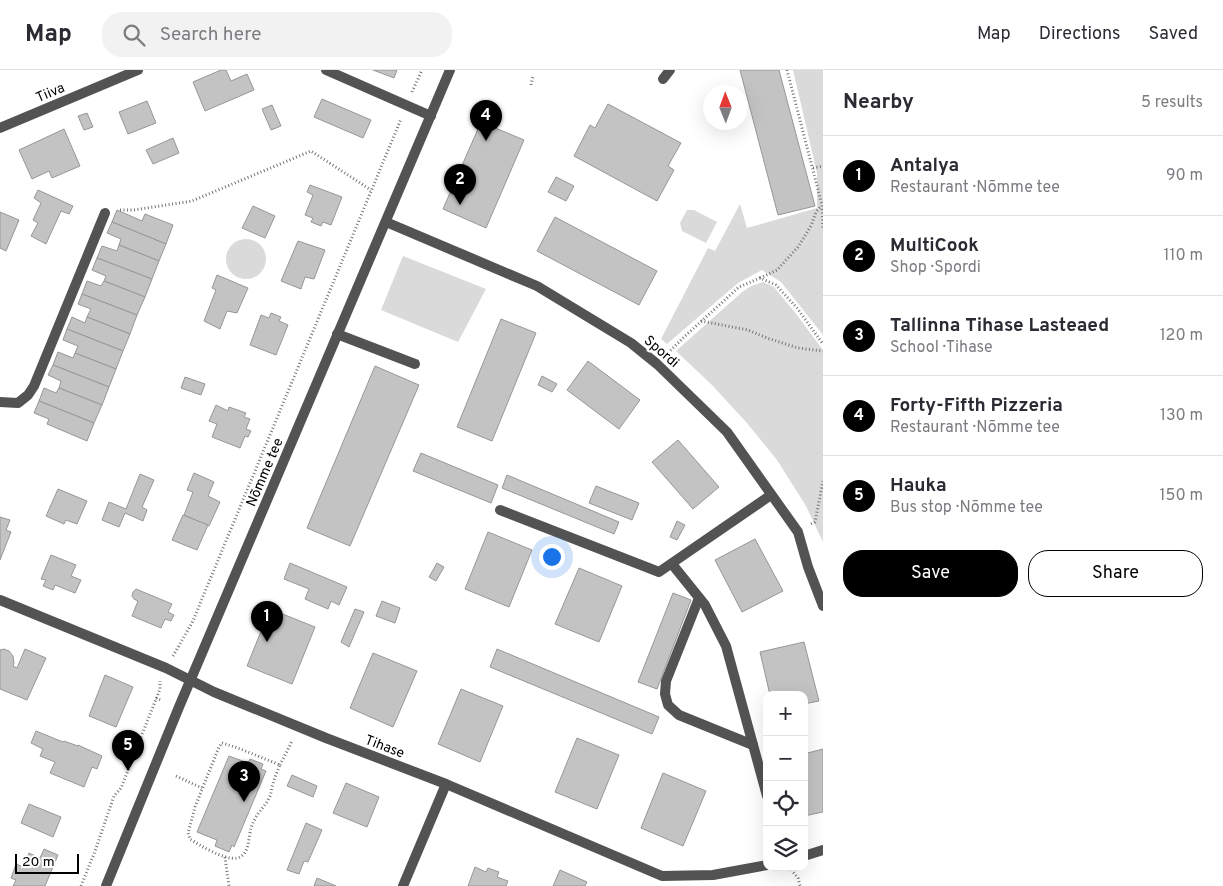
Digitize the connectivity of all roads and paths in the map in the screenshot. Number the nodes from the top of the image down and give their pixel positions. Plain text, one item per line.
1 (138, 70) edge
2 (326, 70) edge
3 (422, 70) edge
4 (450, 70) edge
5 (670, 70) edge
6 (787, 70) edge
7 (533, 76) dead end
8 (663, 79) dead end
9 (531, 85) dead end
10 (414, 88) dead end
11 (431, 116) junction
12 (402, 117) dead end
13 (0, 128) edge
14 (823, 166) edge
15 (813, 168) junction
16 (371, 190) junction
17 (822, 205) junction
18 (105, 213) joint
19 (386, 222) junction
20 (823, 229) edge
21 (760, 278) junction
22 (701, 321) junction
23 (337, 334) junction
24 (823, 344) edge
25 (823, 351) edge
26 (415, 364) dead end
27 (658, 364) junction
28 (0, 402) edge
29 (823, 482) edge
30 (771, 494) junction
31 (500, 510) dead end
32 (798, 532) junction
33 (672, 564) junction
34 (699, 598) junction
35 (0, 600) edge
36 (823, 606) edge
37 (172, 658) dead end
38 (160, 678) dead end
39 (191, 681) junction
40 (156, 698) junction
41 (161, 700) dead end
42 (298, 726) junction
43 (753, 745) junction
44 (280, 765) junction
45 (176, 776) dead end
46 (763, 781) edge
47 (446, 784) junction
48 (202, 788) junction
49 (823, 850) edge
50 (808, 855) edge
51 (226, 857) junction
52 (763, 865) edge
53 (792, 871) edge
54 (660, 881) edge
55 (81, 886) edge
56 (106, 886) edge
57 (229, 886) edge
58 (403, 886) edge
59 (800, 886) edge

1 - 13 street, Tiiva
2 - 11 street
3 - 10 path
4 - 11 street, Nõmme tee
5 - 8 street
6 - 15 path
7 - 9 path
11 - 19 street, Nõmme tee
12 - 16 path
14 - 15 path
15 - 17 path
16 - 18 path
16 - 37 path
17 - 20 path
17 - 21 path
18 - 28 street
19 - 23 street, Nõmme tee
19 - 27 street, Spordi
21 - 22 path
21 - 24 path
22 - 25 path
22 - 27 path
23 - 26 street
23 - 39 street, Nõmme tee
27 - 30 street, Spordi
29 - 32 path
30 - 32 street, Spordi
30 - 33 street
31 - 33 street
32 - 36 street, Spordi
33 - 34 street
34 - 43 street
34 - 43 street
35 - 39 street, Tihase
38 - 40 path
39 - 42 street, Tihase
39 - 56 street, Nõmme tee
40 - 41 path
40 - 55 path
42 - 44 path
42 - 47 street, Tihase
43 - 46 street
44 - 48 path
44 - 51 path
45 - 48 path
47 - 54 street, Tihase
47 - 58 street
48 - 51 path
49 - 50 street
51 - 57 path
52 - 54 street, Tihase
53 - 59 path

